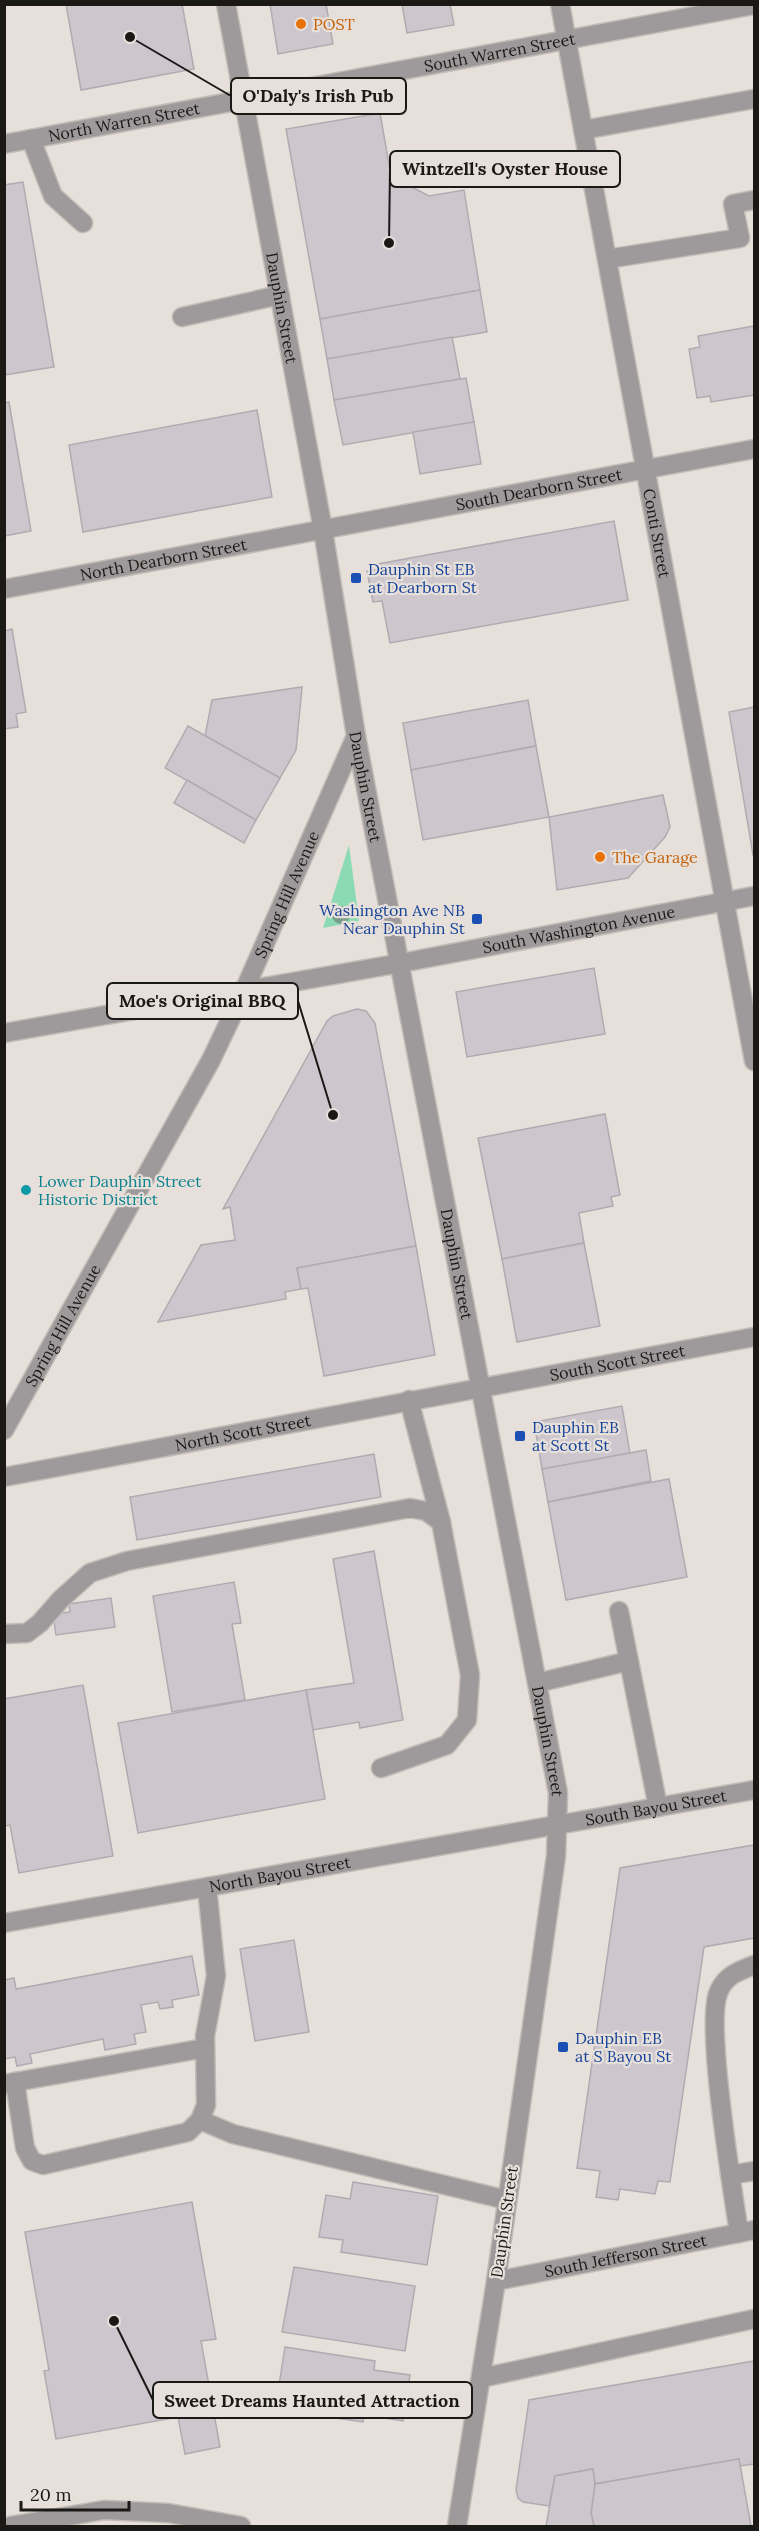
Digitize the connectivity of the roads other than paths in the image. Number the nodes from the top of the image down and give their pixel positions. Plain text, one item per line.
1 (226, 4) edge
2 (560, 4) edge
3 (754, 5) edge
4 (567, 39) junction
5 (244, 98) junction
6 (754, 99) edge
7 (583, 130) junction
8 (31, 139) junction
9 (4, 144) edge
10 (754, 200) edge
11 (82, 223) dead end
12 (607, 259) junction
13 (280, 296) junction
14 (182, 317) dead end
15 (754, 449) edge
16 (645, 469) junction
17 (323, 530) junction
18 (4, 589) edge
19 (356, 736) junction
20 (754, 896) edge
21 (725, 902) junction
22 (401, 963) junction
23 (244, 991) junction
24 (4, 1033) edge
25 (754, 1061) edge
26 (754, 1337) edge
27 (481, 1388) junction
28 (409, 1400) junction
29 (4, 1431) edge
30 (4, 1477) edge
31 (441, 1522) junction
32 (619, 1611) dead end
33 (4, 1634) edge
34 (629, 1661) junction
35 (537, 1683) junction
36 (381, 1768) dead end
37 (754, 1790) edge
38 (658, 1807) junction
39 (558, 1827) junction
40 (207, 1887) junction
41 (4, 1923) edge
42 (754, 1965) edge
43 (205, 2048) junction
44 (10, 2083) edge
45 (200, 2120) junction
46 (754, 2171) edge
47 (730, 2175) junction
48 (507, 2200) junction
49 (747, 2232) edge
50 (496, 2281) junction
51 (754, 2319) edge
52 (481, 2378) junction
53 (4, 2510) edge
54 (105, 2518) edge
55 (156, 2520) edge
56 (9, 2526) edge
57 (237, 2526) edge
58 (458, 2526) edge

1 - 5 street, Dauphin Street
2 - 4 street, Conti Street
3 - 4 street, South Warren Street
4 - 5 street, South Warren Street
4 - 7 street, Conti Street
5 - 8 street, North Warren Street
5 - 13 street, Dauphin Street
6 - 7 street
7 - 12 street, Conti Street
8 - 9 street, North Warren Street
8 - 11 street
10 - 12 street
12 - 16 street, Conti Street
13 - 14 street
13 - 17 street, Dauphin Street
15 - 16 street, South Dearborn Street
16 - 17 street, South Dearborn Street
16 - 21 street, Conti Street
17 - 18 street, North Dearborn Street
17 - 19 street, Dauphin Street
19 - 22 street, Dauphin Street
19 - 23 street, Spring Hill Avenue
20 - 21 street, South Washington Avenue
21 - 22 street, South Washington Avenue
21 - 25 street, Conti Street
22 - 23 street, South Washington Avenue
22 - 27 street, Dauphin Street
23 - 24 street, South Washington Avenue
23 - 29 street, Spring Hill Avenue
26 - 27 street, South Scott Street
27 - 28 street, North Scott Street
27 - 35 street, Dauphin Street
28 - 30 street, North Scott Street
28 - 31 street
31 - 33 street
31 - 36 street
32 - 34 street
34 - 35 street
34 - 38 street
35 - 39 street, Dauphin Street
37 - 38 street, South Bayou Street
38 - 39 street, South Bayou Street
39 - 40 street, North Bayou Street
39 - 48 street, Dauphin Street
40 - 41 street, North Bayou Street
40 - 43 street
42 - 47 street
43 - 44 street
43 - 45 street
44 - 45 street
45 - 48 street
46 - 47 street
47 - 49 street
48 - 50 street, Dauphin Street
49 - 50 street, South Jefferson Street
50 - 52 street, Dauphin Street
51 - 52 street
52 - 58 street, Dauphin Street
53 - 56 street
54 - 55 street
54 - 56 street
55 - 57 street

